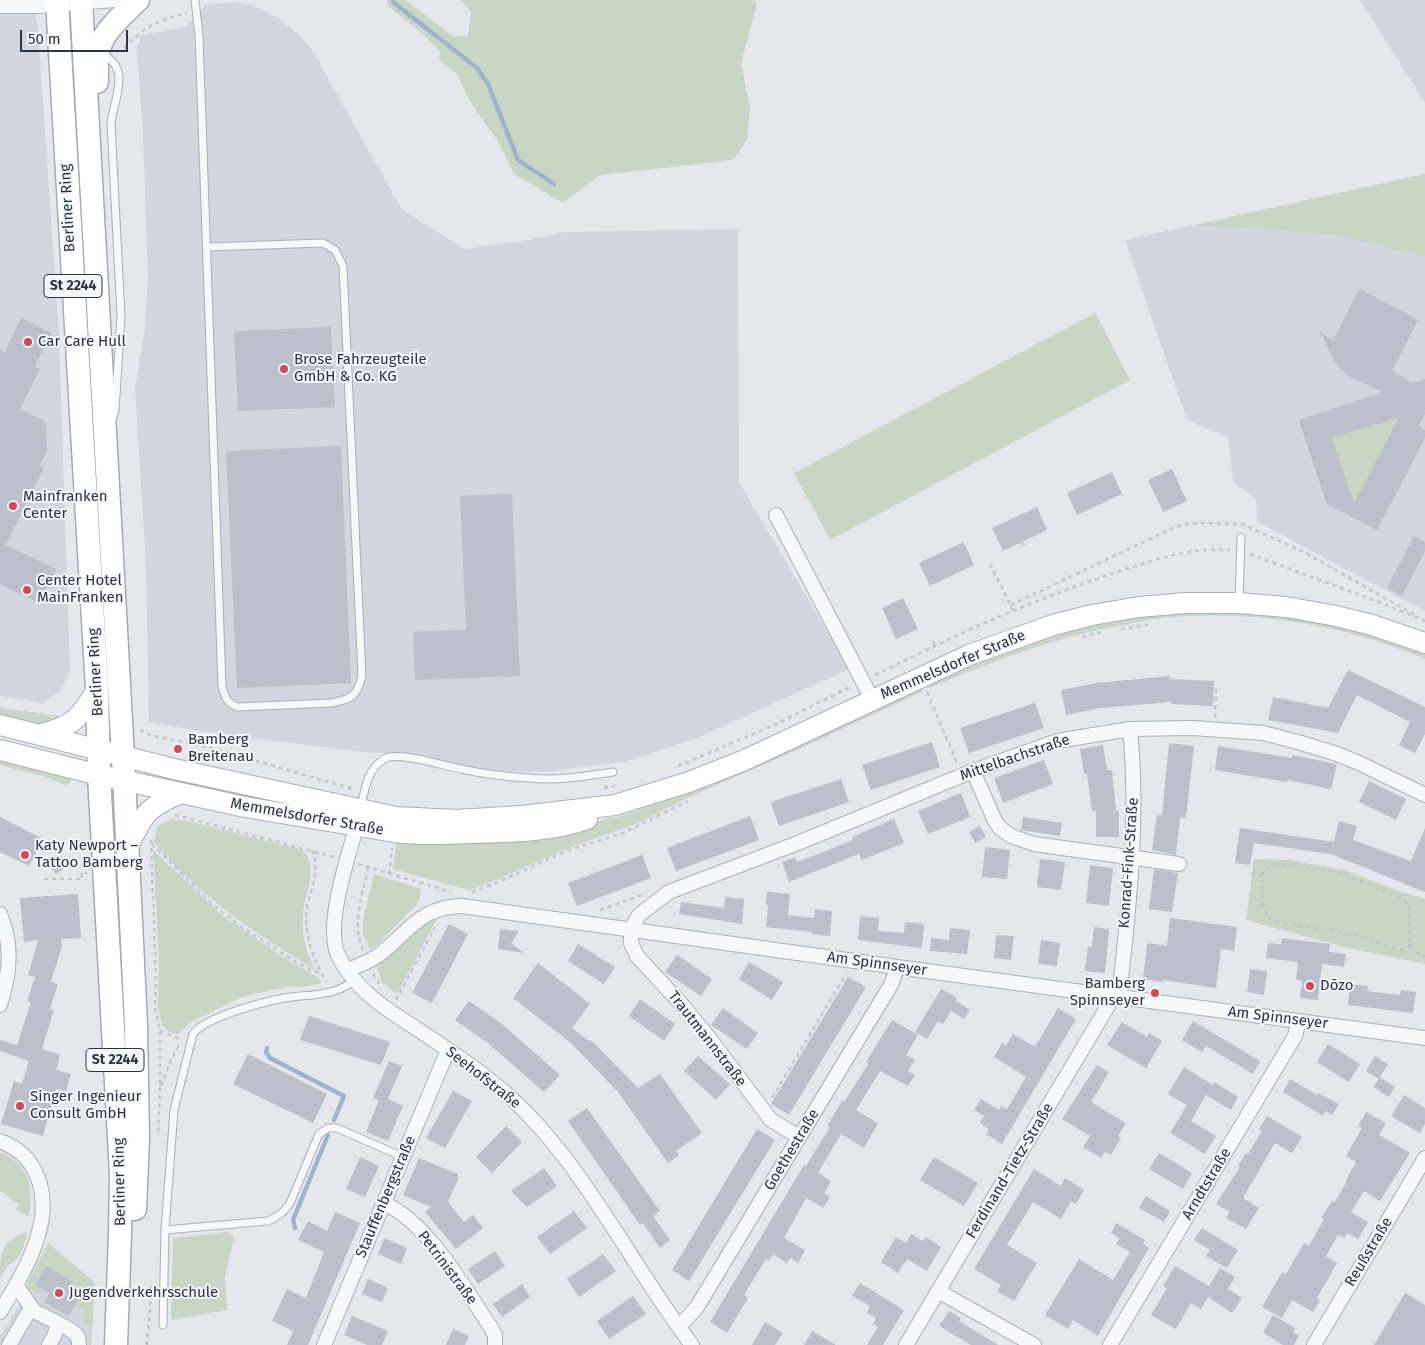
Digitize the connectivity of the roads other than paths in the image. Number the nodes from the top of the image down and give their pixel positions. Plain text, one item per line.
1 (116, 0) edge
2 (138, 0) edge
3 (195, 0) edge
4 (81, 1) edge
5 (57, 2) edge
6 (0, 6) edge
7 (77, 54) junction
8 (207, 247) junction
9 (106, 440) junction
10 (776, 514) dead end
11 (1241, 537) dead end
12 (1239, 603) junction
13 (1425, 643) edge
14 (97, 689) junction
15 (872, 700) junction
16 (0, 725) edge
17 (1130, 729) junction
18 (39, 735) junction
19 (0, 750) edge
20 (99, 750) junction
21 (123, 756) junction
22 (613, 772) dead end
23 (968, 774) junction
24 (99, 775) junction
25 (124, 780) junction
26 (181, 793) junction
27 (1425, 795) edge
28 (361, 809) junction
29 (128, 849) junction
30 (1132, 858) junction
31 (1179, 864) dead end
32 (0, 914) edge
33 (630, 930) junction
34 (897, 967) junction
35 (351, 976) junction
36 (1115, 997) junction
37 (0, 1005) edge
38 (1299, 1021) junction
39 (1425, 1038) edge
40 (448, 1050) junction
41 (800, 1137) junction
42 (0, 1141) edge
43 (403, 1157) junction
44 (1425, 1158) edge
45 (384, 1203) junction
46 (165, 1230) junction
47 (16, 1284) junction
48 (938, 1291) junction
49 (34, 1311) junction
50 (0, 1312) edge
51 (58, 1323) junction
52 (163, 1325) dead end
53 (679, 1327) junction
54 (9, 1345) edge
55 (49, 1345) edge
56 (79, 1345) edge
57 (116, 1345) edge
58 (130, 1345) edge
59 (324, 1345) edge
60 (495, 1345) edge
61 (692, 1345) edge
62 (906, 1345) edge
63 (1034, 1345) edge
64 (1110, 1345) edge
65 (1314, 1345) edge

1 - 4 street
2 - 7 main road
3 - 8 lane
4 - 5 street
4 - 7 main road, Berliner Ring / St 2244
5 - 6 street
5 - 7 main road, Berliner Ring / St 2244
7 - 9 main road, Berliner Ring / St 2244
7 - 9 lane
7 - 14 main road, Berliner Ring / St 2244
8 - 8 lane
9 - 21 main road, Berliner Ring / St 2244
10 - 15 street
11 - 12 lane
12 - 13 main road, Memmelsdorfer Straße
12 - 15 main road, Memmelsdorfer Straße
14 - 18 main road
14 - 20 main road, Berliner Ring / St 2244
15 - 28 main road, Memmelsdorfer Straße
16 - 18 main road, Memmelsdorfer Straße
17 - 23 street, Mittelbachstraße
17 - 27 street, Mittelbachstraße
17 - 30 street, Konrad-Fink-Straße
18 - 20 main road, Memmelsdorfer Straße
19 - 24 main road, Memmelsdorfer Straße
20 - 21 main road, Memmelsdorfer Straße
20 - 24 main road, Berliner Ring / St 2244
21 - 25 main road, Berliner Ring / St 2244
21 - 28 main road, Memmelsdorfer Straße
22 - 28 lane
23 - 30 street
23 - 33 street, Mittelbachstraße
24 - 25 main road, Memmelsdorfer Straße
24 - 57 main road, Berliner Ring / St 2244
25 - 26 main road, Memmelsdorfer Straße
25 - 29 main road, Berliner Ring / St 2244
26 - 28 main road, Memmelsdorfer Straße
26 - 29 main road
28 - 35 street, Seehofstraße
29 - 58 main road, Berliner Ring / St 2244
30 - 31 street
30 - 36 street, Konrad-Fink-Straße
32 - 37 street
33 - 34 street, Am Spinnseyer
33 - 35 street, Am Spinnseyer
33 - 41 street, Trautmannstraße
34 - 36 street, Am Spinnseyer
34 - 41 street, Goethestraße
35 - 40 street, Seehofstraße
35 - 46 lane
36 - 38 street, Am Spinnseyer
36 - 48 street, Ferdinand-Tietz-Straße
38 - 39 street, Am Spinnseyer
38 - 64 street, Arndtstraße
40 - 43 street, Stauffenbergstraße
40 - 53 street, Seehofstraße
41 - 53 street, Goethestraße
42 - 47 street
43 - 45 street, Stauffenbergstraße
43 - 46 lane
44 - 65 street, Reußstraße
45 - 59 street, Stauffenbergstraße
45 - 60 street, Petrinistraße
46 - 52 lane
47 - 49 street
47 - 50 street
48 - 62 street, Ferdinand-Tietz-Straße
48 - 63 street
49 - 51 street
49 - 54 street
51 - 55 street
51 - 56 street
53 - 61 street, Seehofstraße

